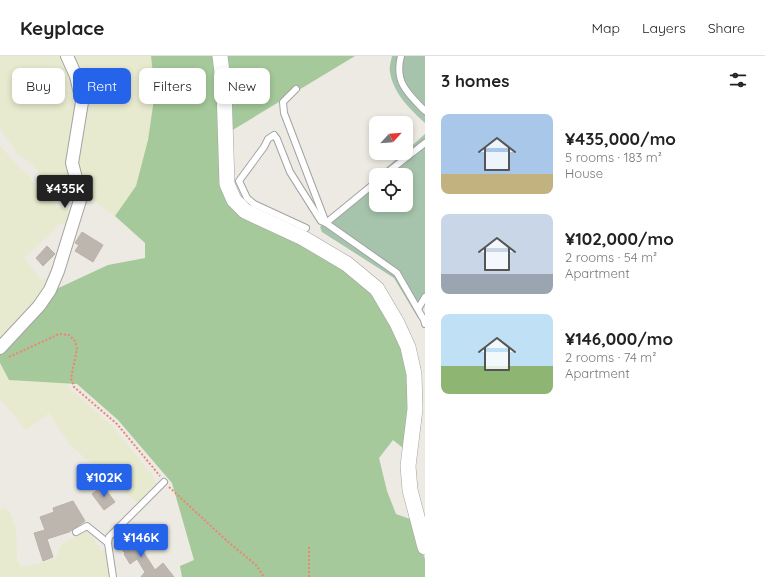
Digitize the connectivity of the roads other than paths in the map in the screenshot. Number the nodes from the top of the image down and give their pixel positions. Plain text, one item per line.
1 (67, 56) edge
2 (220, 56) edge
3 (401, 56) edge
4 (296, 90) dead end
5 (425, 110) edge
6 (425, 143) edge
7 (393, 168) edge
8 (369, 188) edge
9 (326, 223) junction
10 (306, 228) dead end
11 (425, 297) edge
12 (418, 310) junction
13 (425, 324) edge
14 (2, 353) edge
15 (164, 482) road end
16 (76, 532) dead end
17 (108, 543) junction
18 (425, 547) edge
19 (113, 577) edge

1 - 14 street
2 - 18 street
3 - 5 lane
4 - 9 lane
6 - 7 lane
8 - 9 lane
9 - 10 lane
9 - 12 lane
11 - 12 lane
12 - 13 lane
15 - 17 lane
16 - 17 lane
17 - 19 lane

